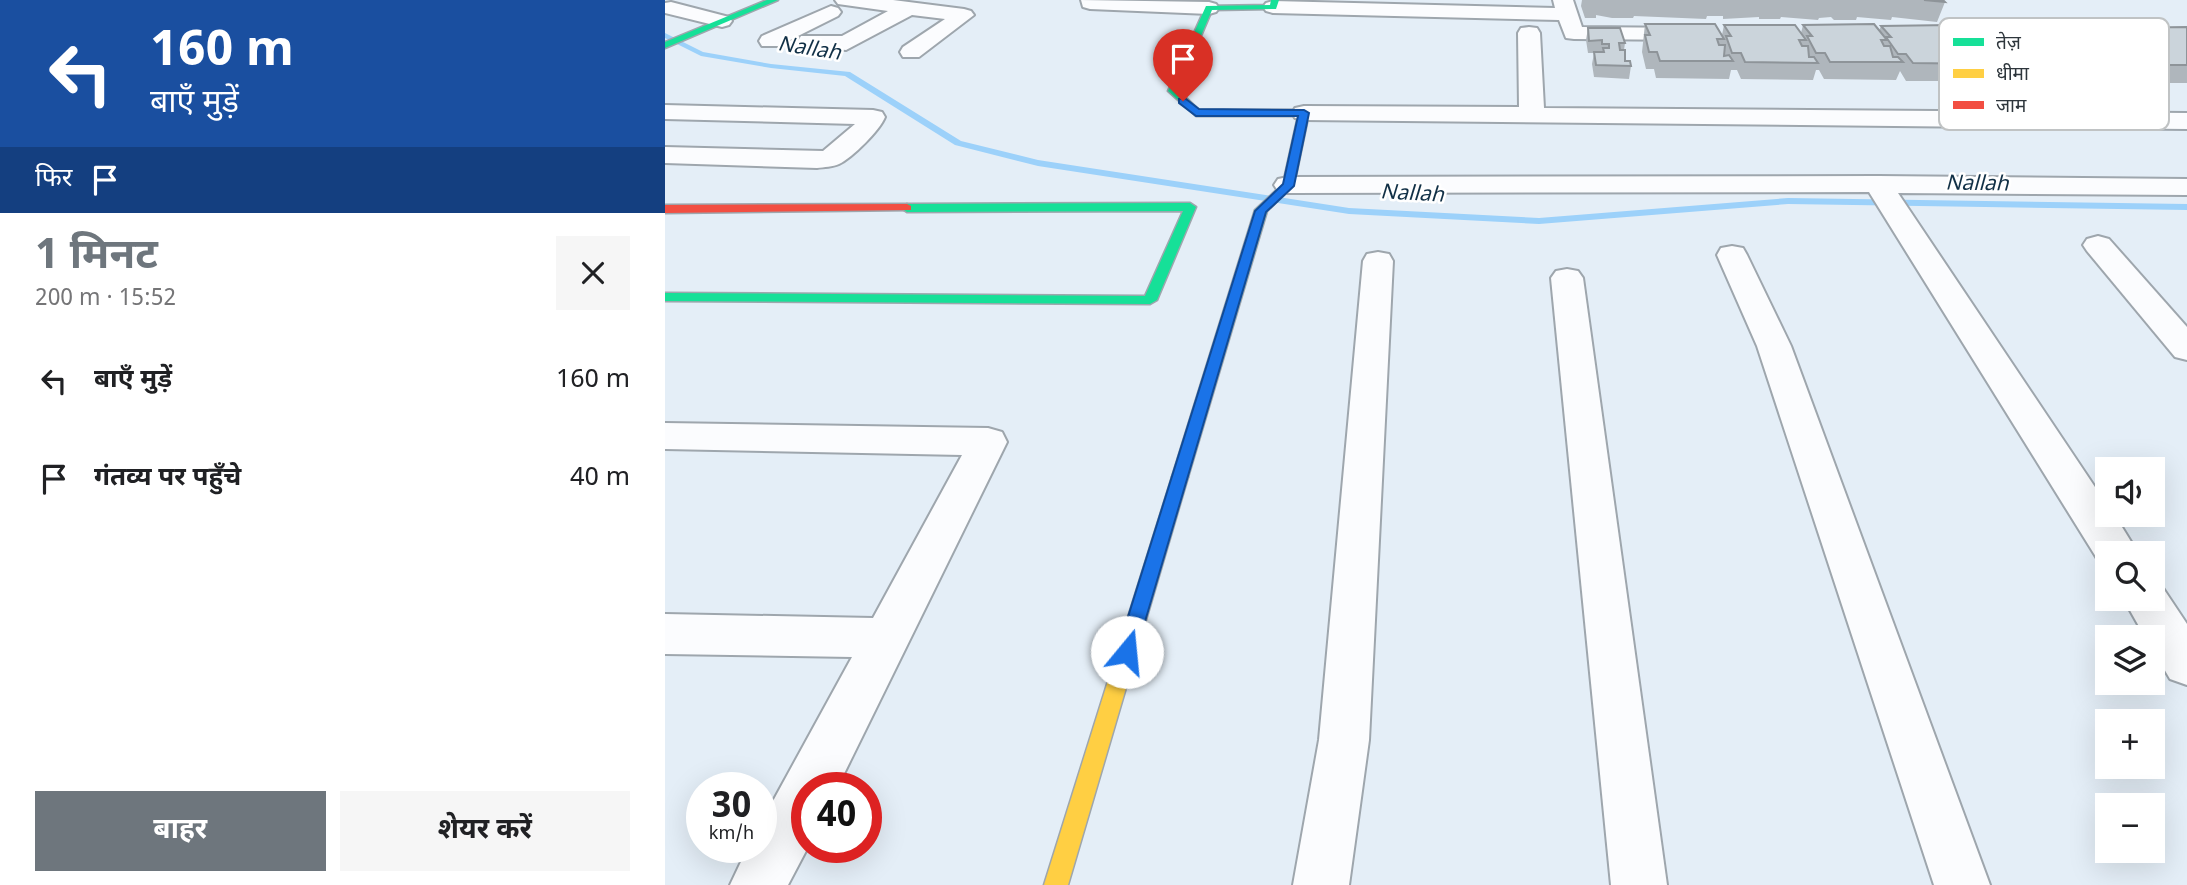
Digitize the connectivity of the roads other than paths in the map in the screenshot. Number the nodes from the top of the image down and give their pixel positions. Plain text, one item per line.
1 (696, 0) edge
2 (774, 0) edge
3 (845, 0) edge
4 (1091, 0) edge
5 (852, 1) edge
6 (1274, 4) edge
7 (1565, 7) edge
8 (668, 8) edge
9 (909, 8) junction
10 (1209, 8) junction
11 (722, 21) junction
12 (1529, 33) dead end
13 (1710, 34) edge
14 (770, 41) dead end
15 (809, 41) dead end
16 (665, 45) edge
17 (911, 52) dead end
18 (665, 112) edge
19 (1304, 113) junction
20 (1532, 115) junction
21 (1939, 119) edge
22 (2169, 121) edge
23 (2187, 121) edge
24 (665, 155) edge
25 (1288, 186) junction
26 (2187, 187) edge
27 (1887, 197) junction
28 (665, 209) edge
29 (2098, 245) dead end
30 (1732, 255) dead end
31 (1378, 261) dead end
32 (1567, 278) dead end
33 (665, 297) edge
34 (2187, 349) edge
35 (665, 436) edge
36 (2108, 541) edge
37 (2153, 611) edge
38 (665, 634) edge
39 (889, 638) junction
40 (2187, 664) edge
41 (818, 772) edge
42 (791, 823) edge
43 (758, 885) edge
44 (1056, 885) edge
45 (1321, 885) edge
46 (1639, 885) edge
47 (1962, 885) edge

1 - 8 street
2 - 11 street
3 - 5 street
4 - 10 street
5 - 9 street
5 - 14 street
6 - 7 street
6 - 10 street
7 - 13 street
8 - 11 street
9 - 15 street
9 - 17 street
10 - 19 street
11 - 16 street
12 - 20 street
18 - 24 street
19 - 20 street
19 - 25 street
20 - 21 street
22 - 23 street
25 - 27 street
25 - 44 street
26 - 27 street
27 - 36 street
28 - 33 street
29 - 34 street
30 - 47 street
31 - 45 street
32 - 46 street
35 - 39 street
37 - 40 street
38 - 39 street
39 - 41 street
42 - 43 street

